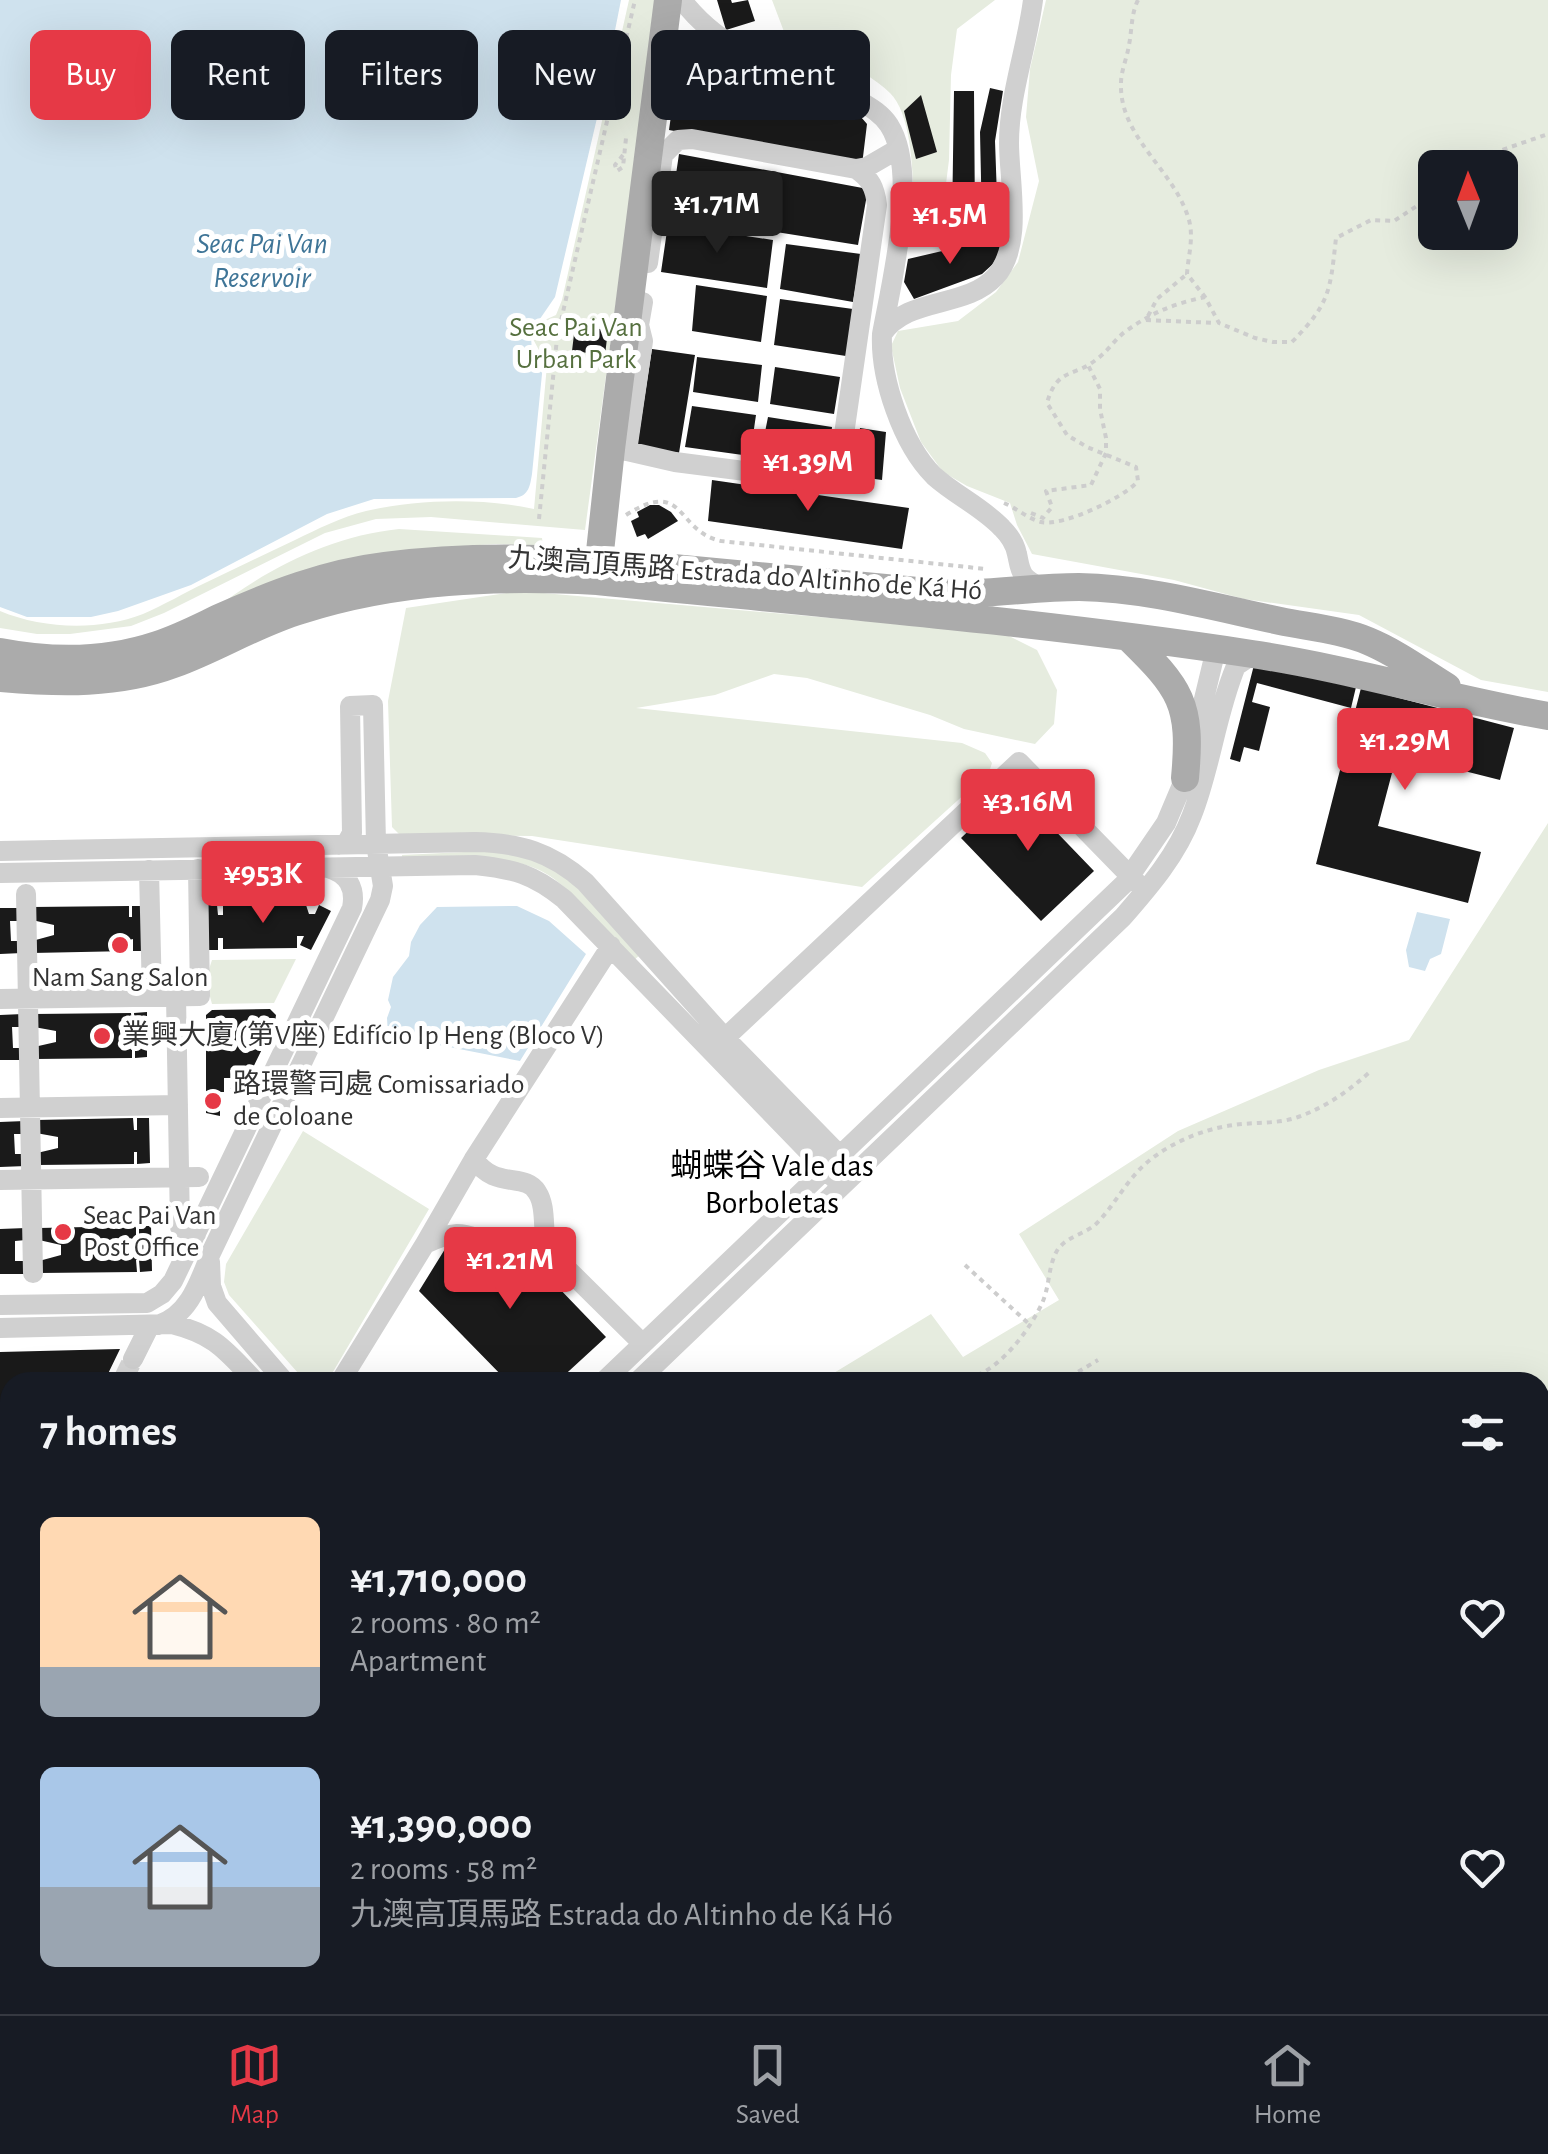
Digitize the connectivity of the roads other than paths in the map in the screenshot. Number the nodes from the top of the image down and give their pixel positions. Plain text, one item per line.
1 (668, 0) edge
2 (682, 0) edge
3 (1033, 0) edge
4 (898, 149) junction
5 (856, 169) junction
6 (888, 298) junction
7 (911, 310) junction
8 (882, 334) junction
9 (619, 450) junction
10 (600, 561) junction
11 (1032, 581) junction
12 (1114, 589) junction
13 (1314, 628) junction
14 (1128, 638) junction
15 (1216, 649) junction
16 (0, 652) edge
17 (1254, 654) junction
18 (1350, 672) junction
19 (0, 678) edge
20 (1484, 704) junction
21 (1548, 716) edge
22 (1184, 778) junction
23 (340, 844) junction
24 (376, 844) junction
25 (0, 851) edge
26 (379, 866) junction
27 (422, 866) junction
28 (321, 867) junction
29 (198, 869) junction
30 (149, 870) junction
31 (0, 873) edge
32 (1137, 884) junction
33 (26, 894) dead end
34 (380, 900) junction
35 (610, 946) junction
36 (176, 996) junction
37 (152, 997) junction
38 (0, 999) edge
39 (28, 999) junction
40 (726, 1038) junction
41 (178, 1106) junction
42 (0, 1108) edge
43 (30, 1108) junction
44 (474, 1159) junction
45 (833, 1162) junction
46 (189, 1177) junction
47 (848, 1178) junction
48 (0, 1180) edge
49 (31, 1180) junction
50 (196, 1234) junction
51 (426, 1244) junction
52 (547, 1248) junction
53 (210, 1256) junction
54 (32, 1274) dead end
55 (0, 1306) edge
56 (154, 1325) junction
57 (0, 1328) edge
58 (643, 1344) junction
59 (133, 1359) tunnel mouth
60 (246, 1372) edge
61 (276, 1372) edge
62 (346, 1372) edge
63 (614, 1372) edge
64 (647, 1372) edge

1 - 9 main road
2 - 4 street
3 - 7 street
4 - 5 street
4 - 6 street
5 - 9 street
5 - 9 street
6 - 7 street
6 - 8 street
7 - 8 street
8 - 11 street
9 - 10 main road
10 - 11 main road, 九澳高頂馬路 Estrada do Altinho de Ká Hó
10 - 16 main road, 九澳高頂馬路 Estrada do Altinho de Ká Hó
11 - 12 main road, 九澳高頂馬路 Estrada do Altinho de Ká Hó
12 - 13 main road, 九澳高頂馬路 Estrada do Altinho de Ká Hó
12 - 15 main road
13 - 18 main road
13 - 20 main road, 九澳高頂馬路 Estrada do Altinho de Ká Hó
14 - 15 main road, 九澳高頂馬路 Estrada do Altinho de Ká Hó
14 - 19 main road, 九澳高頂馬路 Estrada do Altinho de Ká Hó
14 - 22 main road
15 - 17 main road, 九澳高頂馬路 Estrada do Altinho de Ká Hó
15 - 22 street
17 - 18 main road, 九澳高頂馬路 Estrada do Altinho de Ká Hó
17 - 32 street
18 - 20 main road, 九澳高頂馬路 Estrada do Altinho de Ká Hó
20 - 21 main road, 九澳高頂馬路 Estrada do Altinho de Ká Hó
22 - 32 street
23 - 24 street
23 - 24 street
23 - 25 street
24 - 26 street
24 - 40 street
26 - 27 street
26 - 28 street
26 - 34 street
27 - 34 street
27 - 35 street
28 - 29 street
28 - 50 street
29 - 30 street
29 - 36 street
30 - 31 street
30 - 37 street
32 - 40 street
32 - 45 street
32 - 47 street
33 - 39 street
34 - 53 street
35 - 44 street
35 - 45 street
36 - 37 street
36 - 41 street
37 - 39 street
38 - 39 street
39 - 43 street
40 - 45 street
41 - 43 street
41 - 46 street
42 - 43 street
43 - 49 street
44 - 51 street
44 - 52 street
45 - 47 street
45 - 58 street
46 - 49 street
46 - 50 street
47 - 64 street
48 - 49 street
49 - 54 street
50 - 55 street
51 - 52 street
51 - 62 street
52 - 58 street
53 - 56 street
53 - 61 street
56 - 57 street
56 - 59 street
56 - 60 street
58 - 63 street

